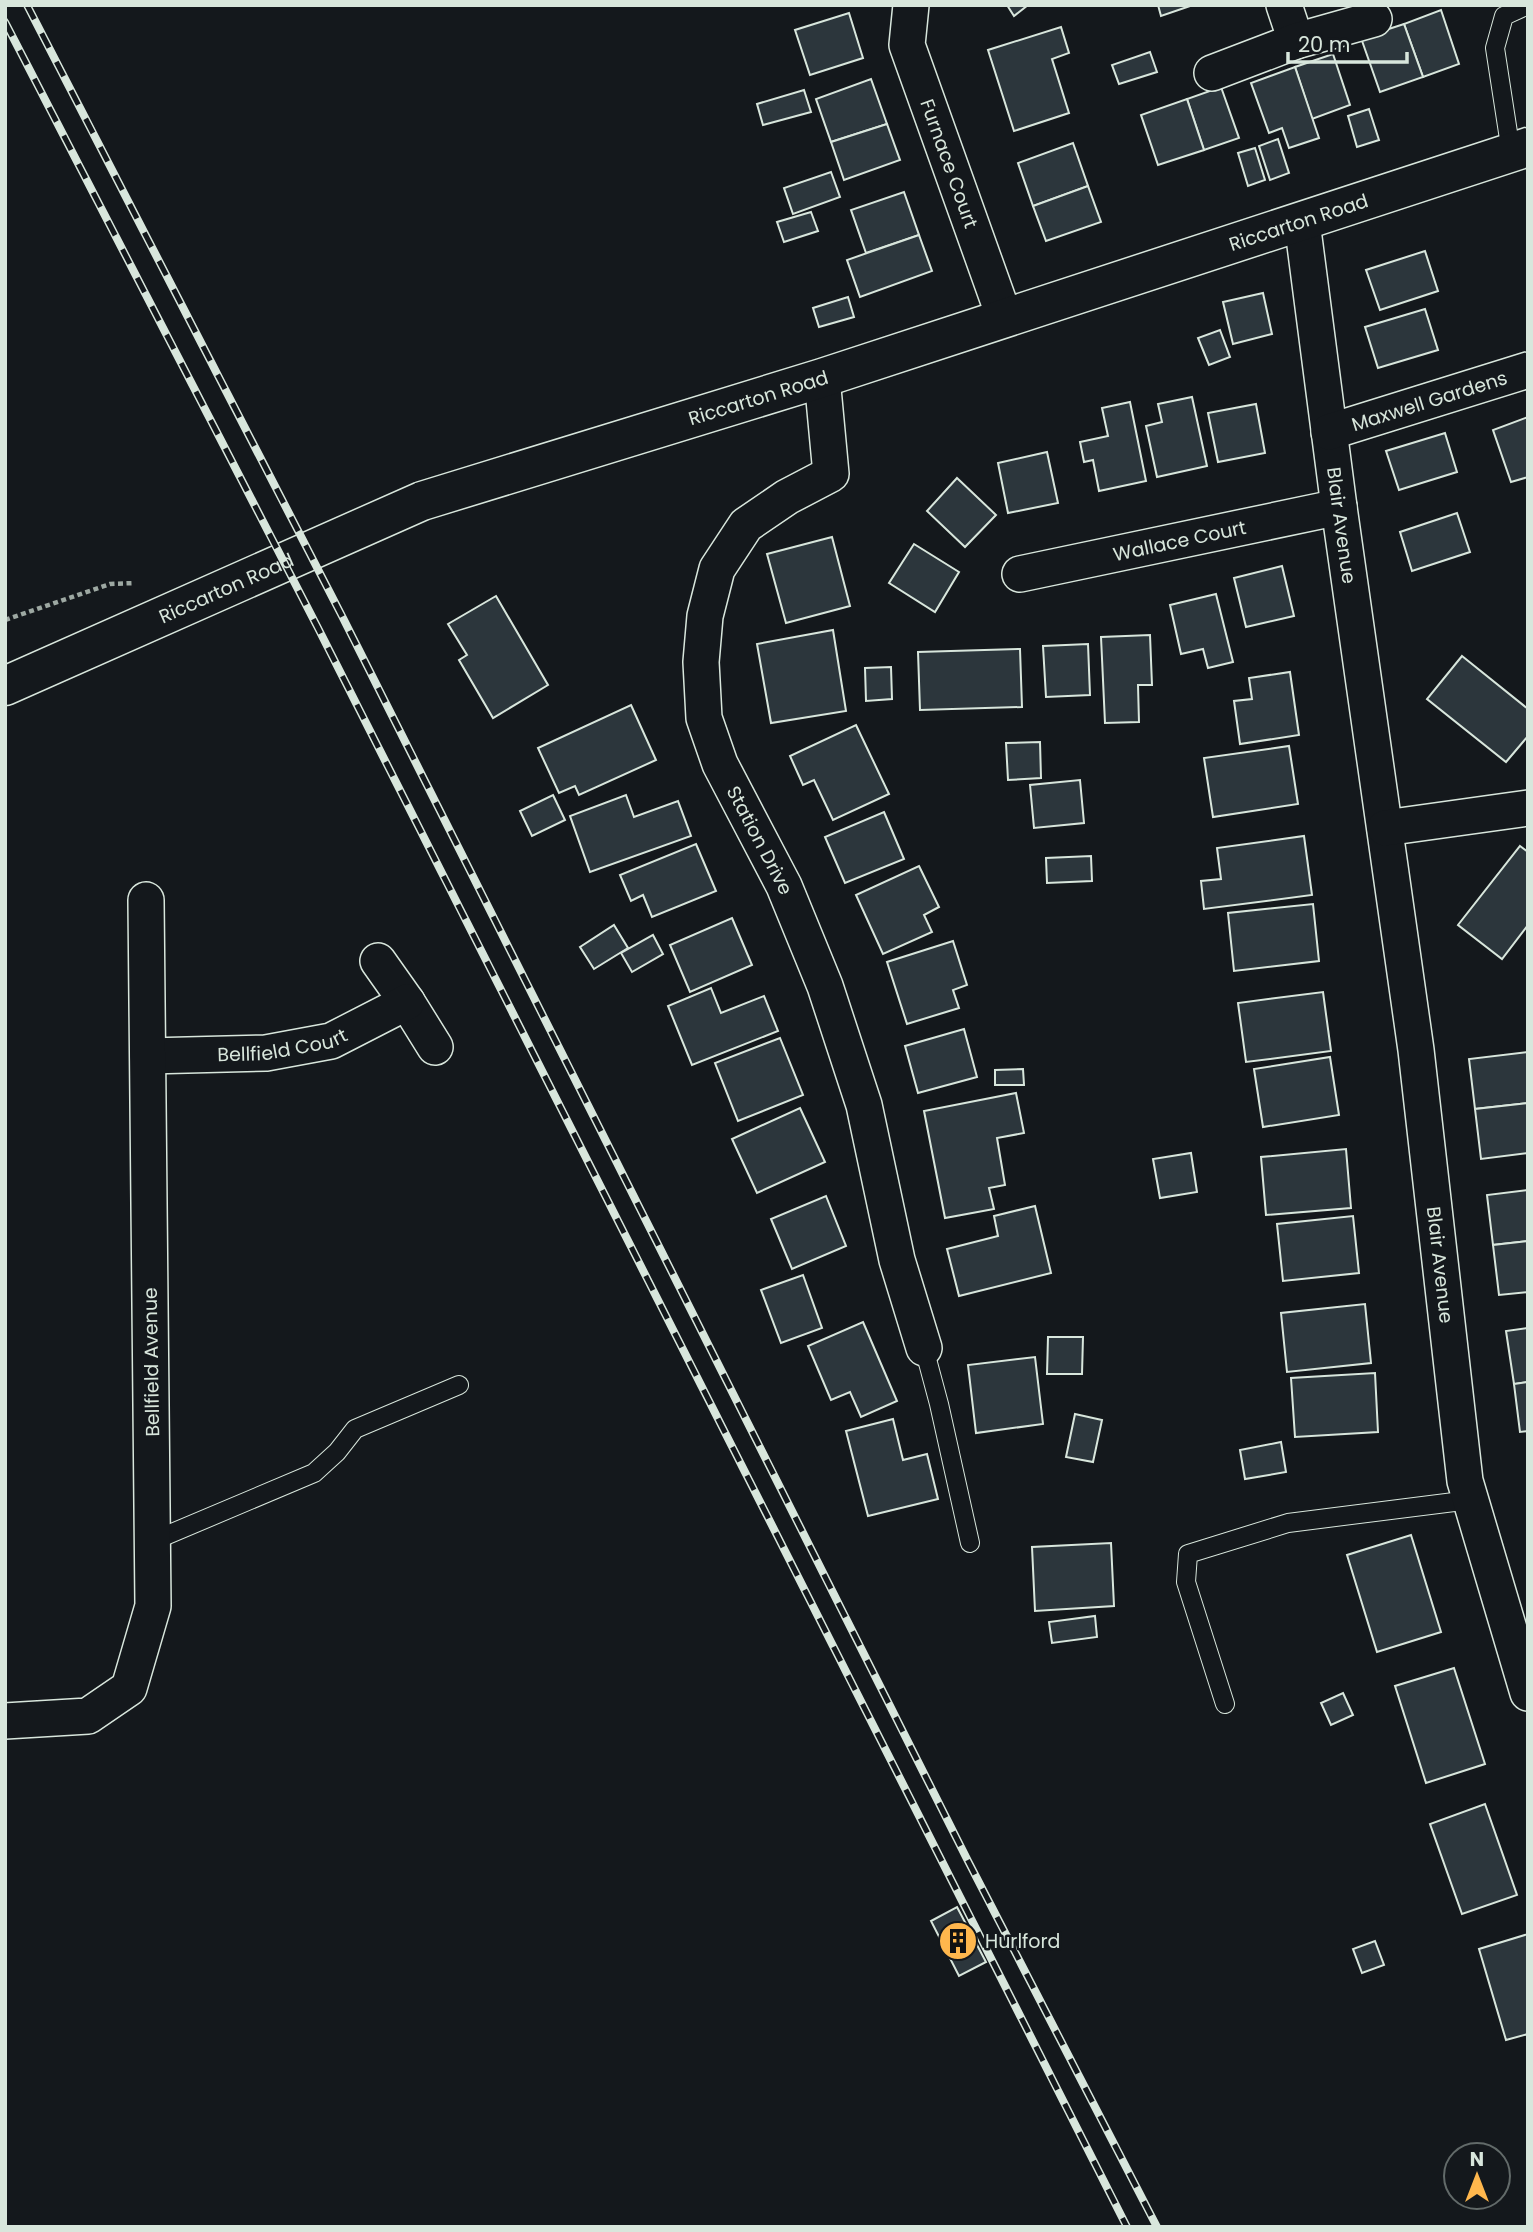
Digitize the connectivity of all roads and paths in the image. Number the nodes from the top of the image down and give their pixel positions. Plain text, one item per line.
1 (911, 5) edge
2 (1284, 5) edge
3 (1528, 5) edge
4 (1374, 19) dead end
5 (1296, 41) junction
6 (1212, 73) dead end
7 (1519, 150) edge
8 (1303, 222) junction
9 (1005, 318) junction
10 (1528, 369) edge
11 (822, 378) junction
12 (1329, 432) junction
13 (1339, 507) junction
14 (1020, 574) dead end
15 (5, 686) edge
16 (1528, 808) edge
17 (1385, 828) junction
18 (146, 900) dead end
19 (378, 961) dead end
20 (407, 1002) junction
21 (435, 1047) dead end
22 (148, 1055) junction
23 (924, 1348) joint
24 (459, 1385) dead end
25 (1470, 1500) junction
26 (153, 1541) junction
27 (970, 1543) dead end
28 (1528, 1693) edge
29 (1225, 1704) dead end
30 (5, 1721) edge

1 - 9 street, Furnace Court
2 - 5 street
3 - 7 lane
4 - 5 street
5 - 6 street
7 - 8 main road, Riccarton Road
8 - 9 main road, Riccarton Road
8 - 12 street, Blair Avenue
9 - 11 main road, Riccarton Road
10 - 12 street, Maxwell Gardens
11 - 15 main road, Riccarton Road
11 - 23 street, Station Drive
12 - 13 street, Blair Avenue
13 - 14 street, Wallace Court
13 - 17 street, Blair Avenue
16 - 17 street
17 - 25 street, Blair Avenue
18 - 22 street, Bellfield Avenue
19 - 20 street
20 - 21 street
20 - 22 street, Bellfield Court
22 - 26 street, Bellfield Avenue
23 - 27 lane
24 - 26 lane
25 - 28 street, Blair Avenue
25 - 29 lane
26 - 30 street, Bellfield Avenue

